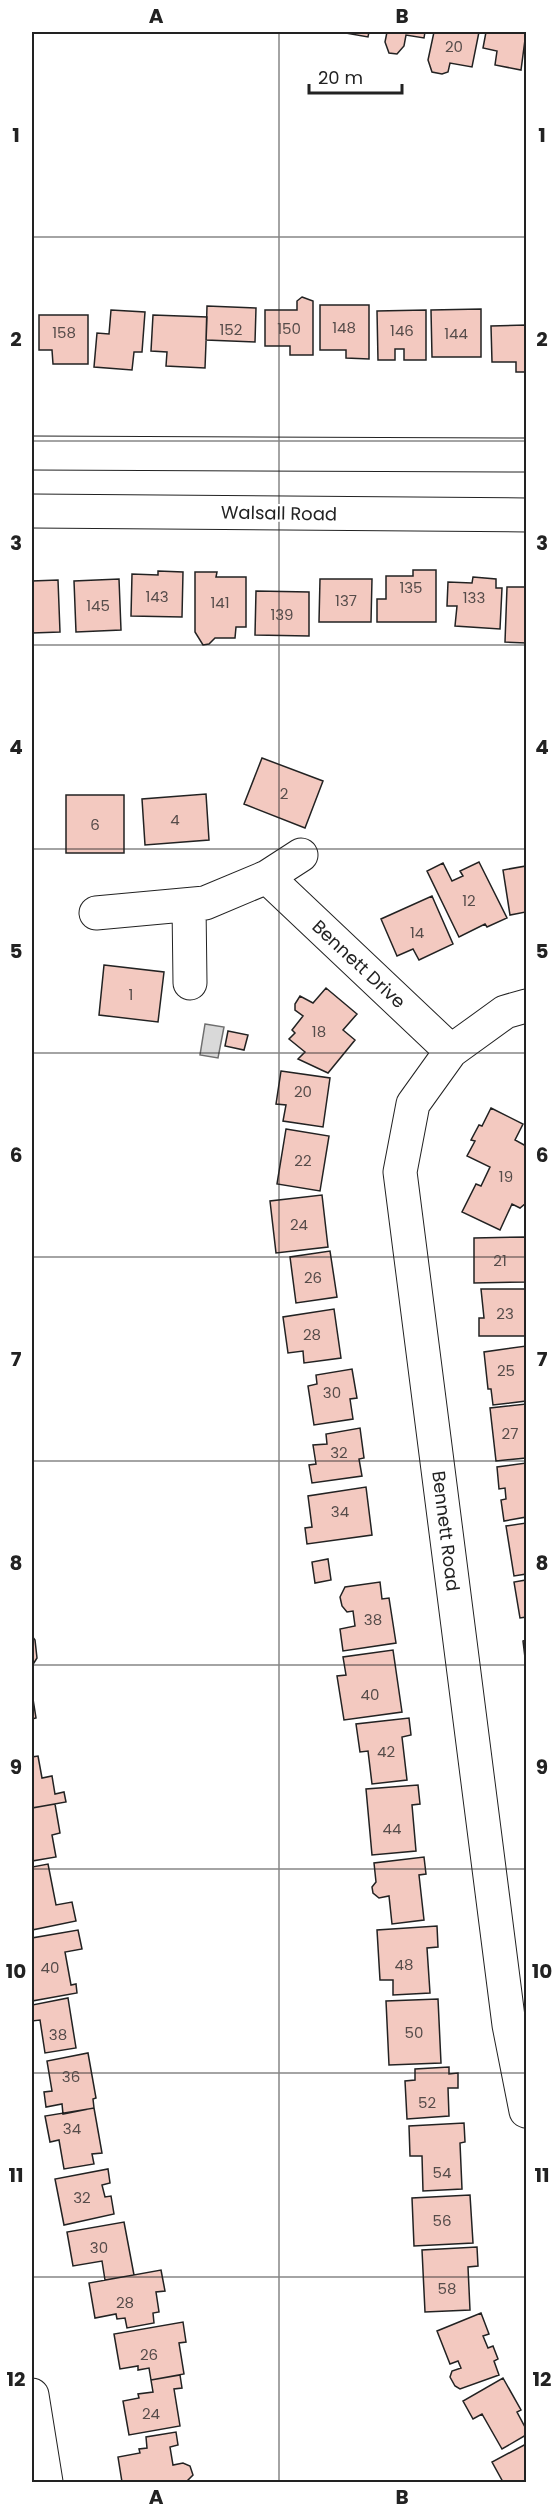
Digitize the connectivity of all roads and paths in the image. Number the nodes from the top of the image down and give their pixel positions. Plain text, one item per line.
1 (32, 453) edge
2 (526, 455) edge
3 (32, 511) edge
4 (526, 515) edge
5 (301, 855) dead end
6 (267, 877) junction
7 (189, 904) junction
8 (96, 913) dead end
9 (190, 983) dead end
10 (526, 1006) edge
11 (451, 1051) junction
12 (526, 2111) edge
13 (32, 2395) edge
14 (46, 2482) edge

1 - 2 street
3 - 4 street, Walsall Road
5 - 6 street
6 - 7 street
6 - 11 street, Bennett Drive
7 - 8 street
7 - 9 street
10 - 11 street, Bennett Road
11 - 12 street, Bennett Road
13 - 14 street

